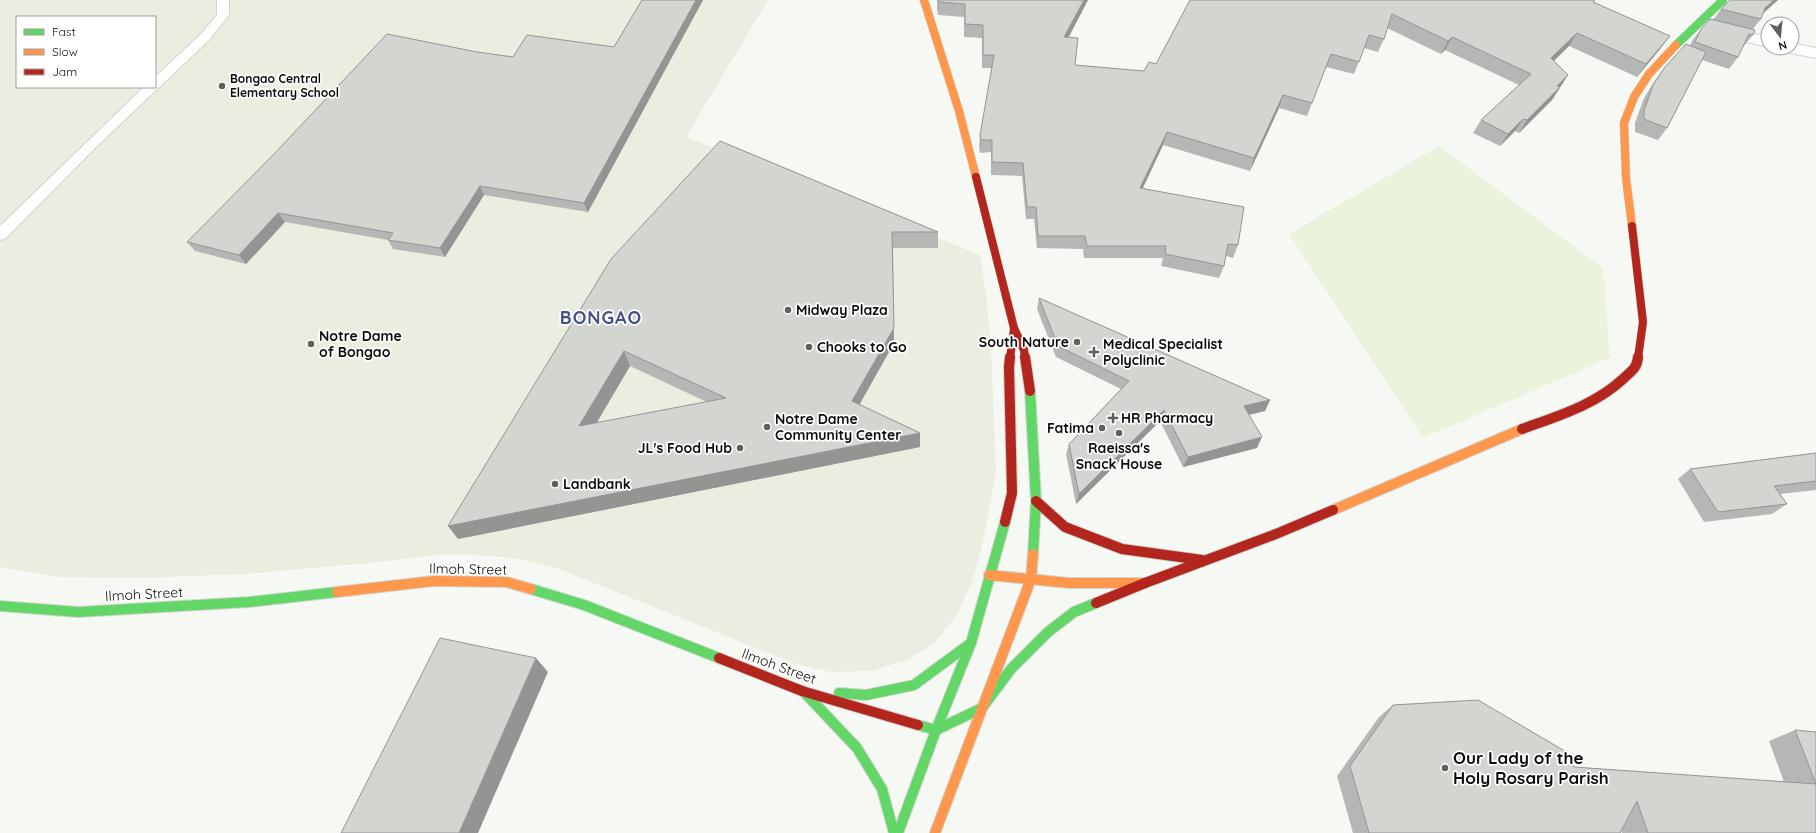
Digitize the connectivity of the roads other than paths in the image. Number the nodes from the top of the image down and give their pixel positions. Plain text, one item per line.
1 (223, 0) edge
2 (924, 0) edge
3 (1723, 0) edge
4 (1698, 24) junction
5 (1760, 40) edge
6 (1800, 50) edge
7 (1816, 53) edge
8 (156, 83) edge
9 (150, 88) edge
10 (0, 235) edge
11 (1014, 328) junction
12 (1036, 501) junction
13 (1204, 560) junction
14 (989, 575) junction
15 (1031, 579) junction
16 (1145, 583) junction
17 (0, 606) edge
18 (971, 643) junction
19 (802, 691) junction
20 (982, 708) junction
21 (936, 730) junction
22 (894, 833) edge
23 (898, 833) edge
24 (935, 833) edge

1 - 8 lane
2 - 11 main road
3 - 4 main road
4 - 5 street
4 - 13 main road
6 - 7 street
9 - 10 lane
11 - 12 main road
11 - 14 main road
12 - 13 main road
12 - 15 main road
13 - 16 main road
14 - 15 main road
14 - 18 main road
15 - 16 main road
15 - 20 main road
16 - 20 main road
17 - 19 main road, Ilmoh Street
18 - 19 main road
18 - 21 main road
19 - 21 main road, Ilmoh Street
19 - 22 main road
20 - 21 main road
20 - 24 main road
21 - 23 main road

